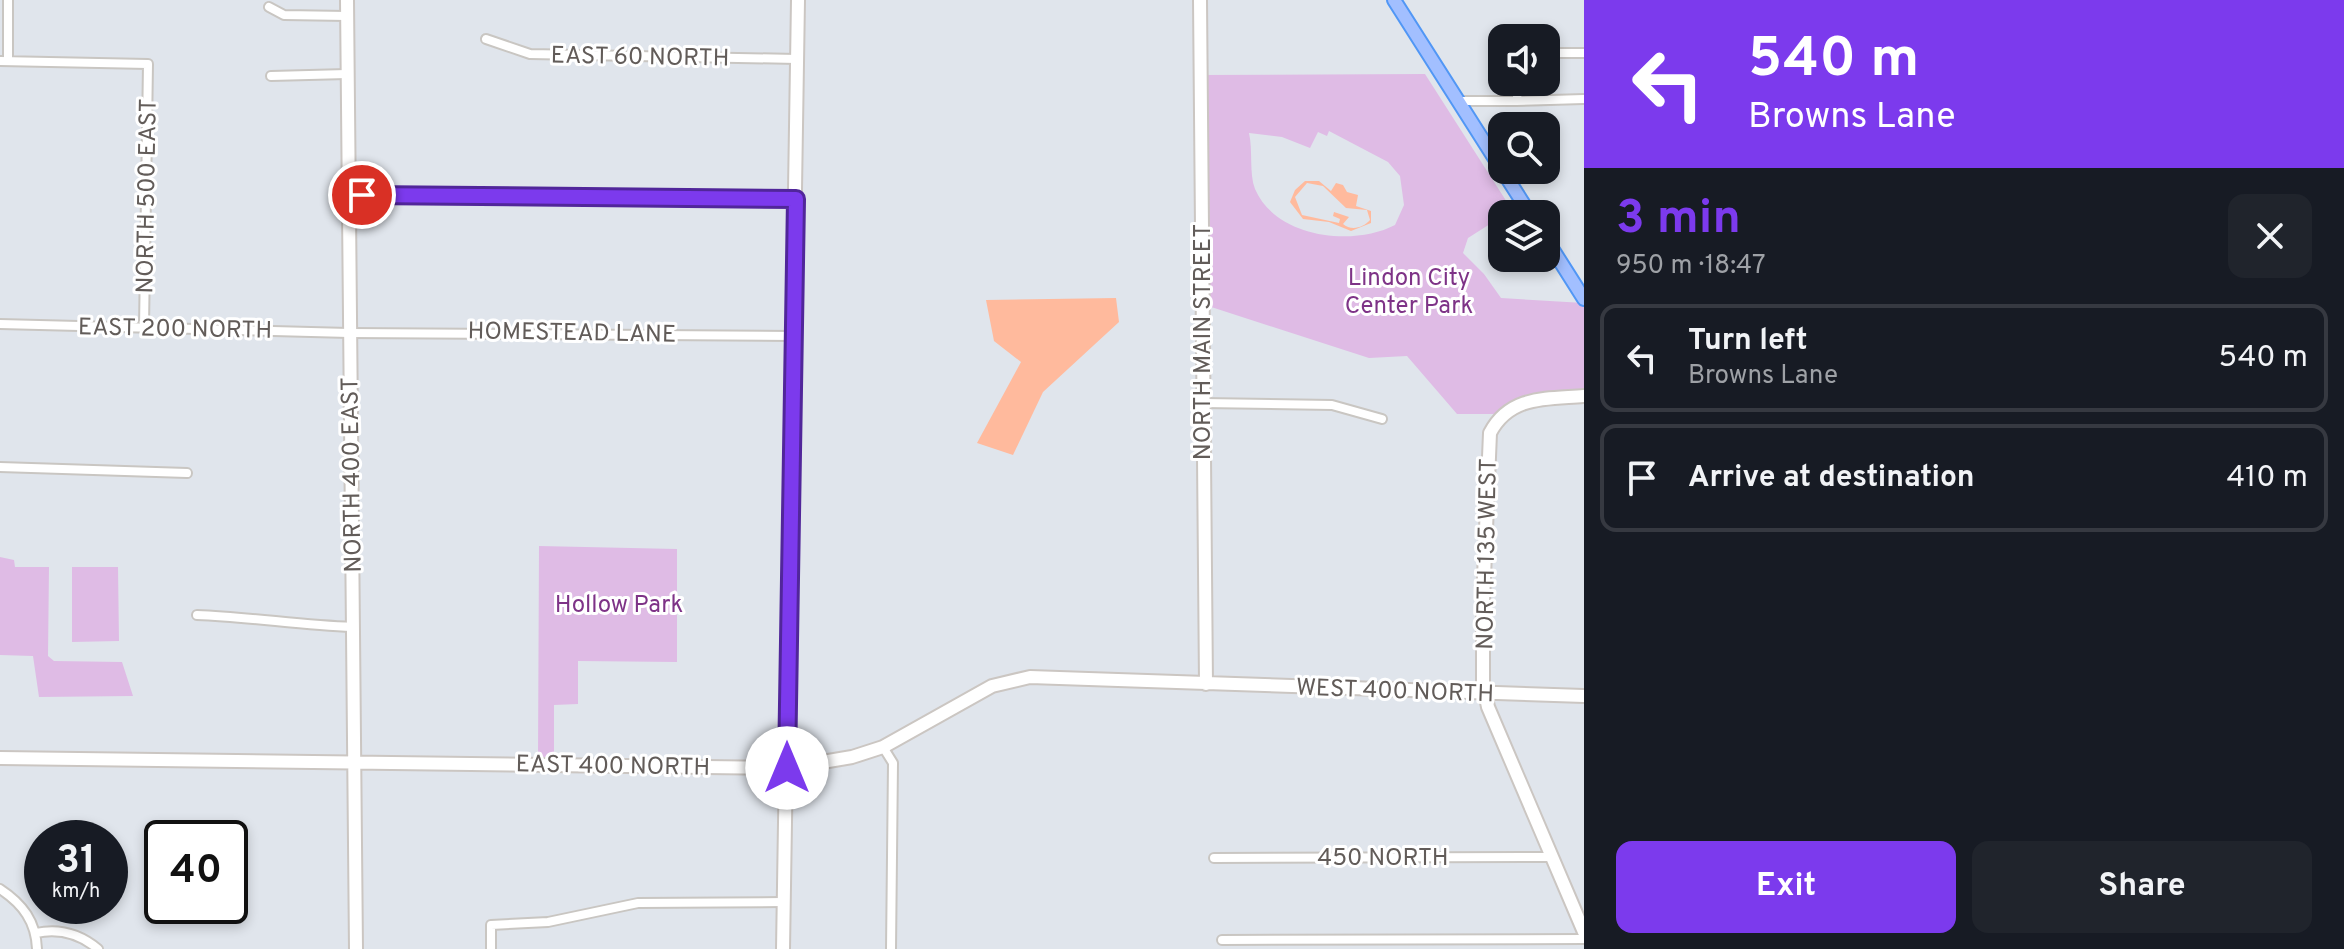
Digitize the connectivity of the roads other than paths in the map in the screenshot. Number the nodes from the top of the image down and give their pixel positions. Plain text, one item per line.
1 (8, 0) edge
2 (347, 0) edge
3 (798, 0) edge
4 (1200, 0) edge
5 (1394, 0) edge
6 (269, 7) dead end
7 (347, 16) junction
8 (486, 39) dead end
9 (1560, 53) edge
10 (1584, 53) edge
11 (797, 59) junction
12 (4, 61) edge
13 (347, 74) junction
14 (271, 76) dead end
15 (1517, 96) edge
16 (1584, 99) edge
17 (1459, 101) junction
18 (1516, 101) junction
19 (1488, 148) edge
20 (348, 195) junction
21 (796, 199) junction
22 (1560, 261) edge
23 (1584, 299) edge
24 (0, 324) edge
25 (144, 327) junction
26 (349, 333) junction
27 (794, 336) junction
28 (1584, 396) edge
29 (1203, 403) junction
30 (1382, 419) dead end
31 (0, 467) edge
32 (187, 473) dead end
33 (197, 615) dead end
34 (352, 627) junction
35 (1206, 684) junction
36 (1484, 694) junction
37 (1584, 696) edge
38 (883, 747) junction
39 (0, 758) edge
40 (355, 761) junction
41 (787, 768) junction
42 (1553, 857) junction
43 (1214, 858) dead end
44 (0, 889) edge
45 (783, 902) junction
46 (1584, 932) edge
47 (36, 933) junction
48 (1473, 937) junction
49 (1387, 938) junction
50 (1584, 939) edge
51 (1222, 940) dead end
52 (1305, 944) edge
53 (37, 949) edge
54 (98, 949) edge
55 (356, 949) edge
56 (491, 949) edge
57 (783, 949) edge
58 (891, 949) edge
59 (1387, 949) edge
60 (1473, 949) edge

1 - 12 street
2 - 7 street, NORTH 400 EAST
3 - 11 street
4 - 29 street, NORTH MAIN STREET
5 - 17 main road
6 - 7 street
7 - 13 street, NORTH 400 EAST
8 - 11 street, EAST 60 NORTH
9 - 10 street
11 - 21 street
12 - 25 street, NORTH 500 EAST
13 - 14 street
13 - 20 street, NORTH 400 EAST
15 - 18 street
16 - 18 street
17 - 18 street
17 - 19 main road
20 - 21 street
20 - 26 street, NORTH 400 EAST
21 - 27 street
22 - 23 main road
24 - 25 street, EAST 200 NORTH
25 - 26 street, EAST 200 NORTH
26 - 27 street, HOMESTEAD LANE
26 - 34 street, NORTH 400 EAST
27 - 41 street
28 - 36 street, NORTH 135 WEST
29 - 30 street
29 - 35 street, NORTH MAIN STREET
31 - 32 street
33 - 34 street
34 - 40 street, NORTH 400 EAST
35 - 36 street, WEST 400 NORTH
35 - 38 street, EAST 400 NORTH
36 - 37 street, WEST 400 NORTH
36 - 42 street
38 - 41 street, EAST 400 NORTH
38 - 58 street
39 - 40 street, EAST 400 NORTH
40 - 41 street, EAST 400 NORTH
40 - 55 street, NORTH 400 EAST
41 - 45 street
42 - 43 street, 450 NORTH
42 - 46 street
44 - 47 street
45 - 56 street
45 - 57 street
47 - 53 street
47 - 54 street
48 - 49 street
48 - 50 street
48 - 60 street
49 - 52 street
49 - 59 street
51 - 52 street

